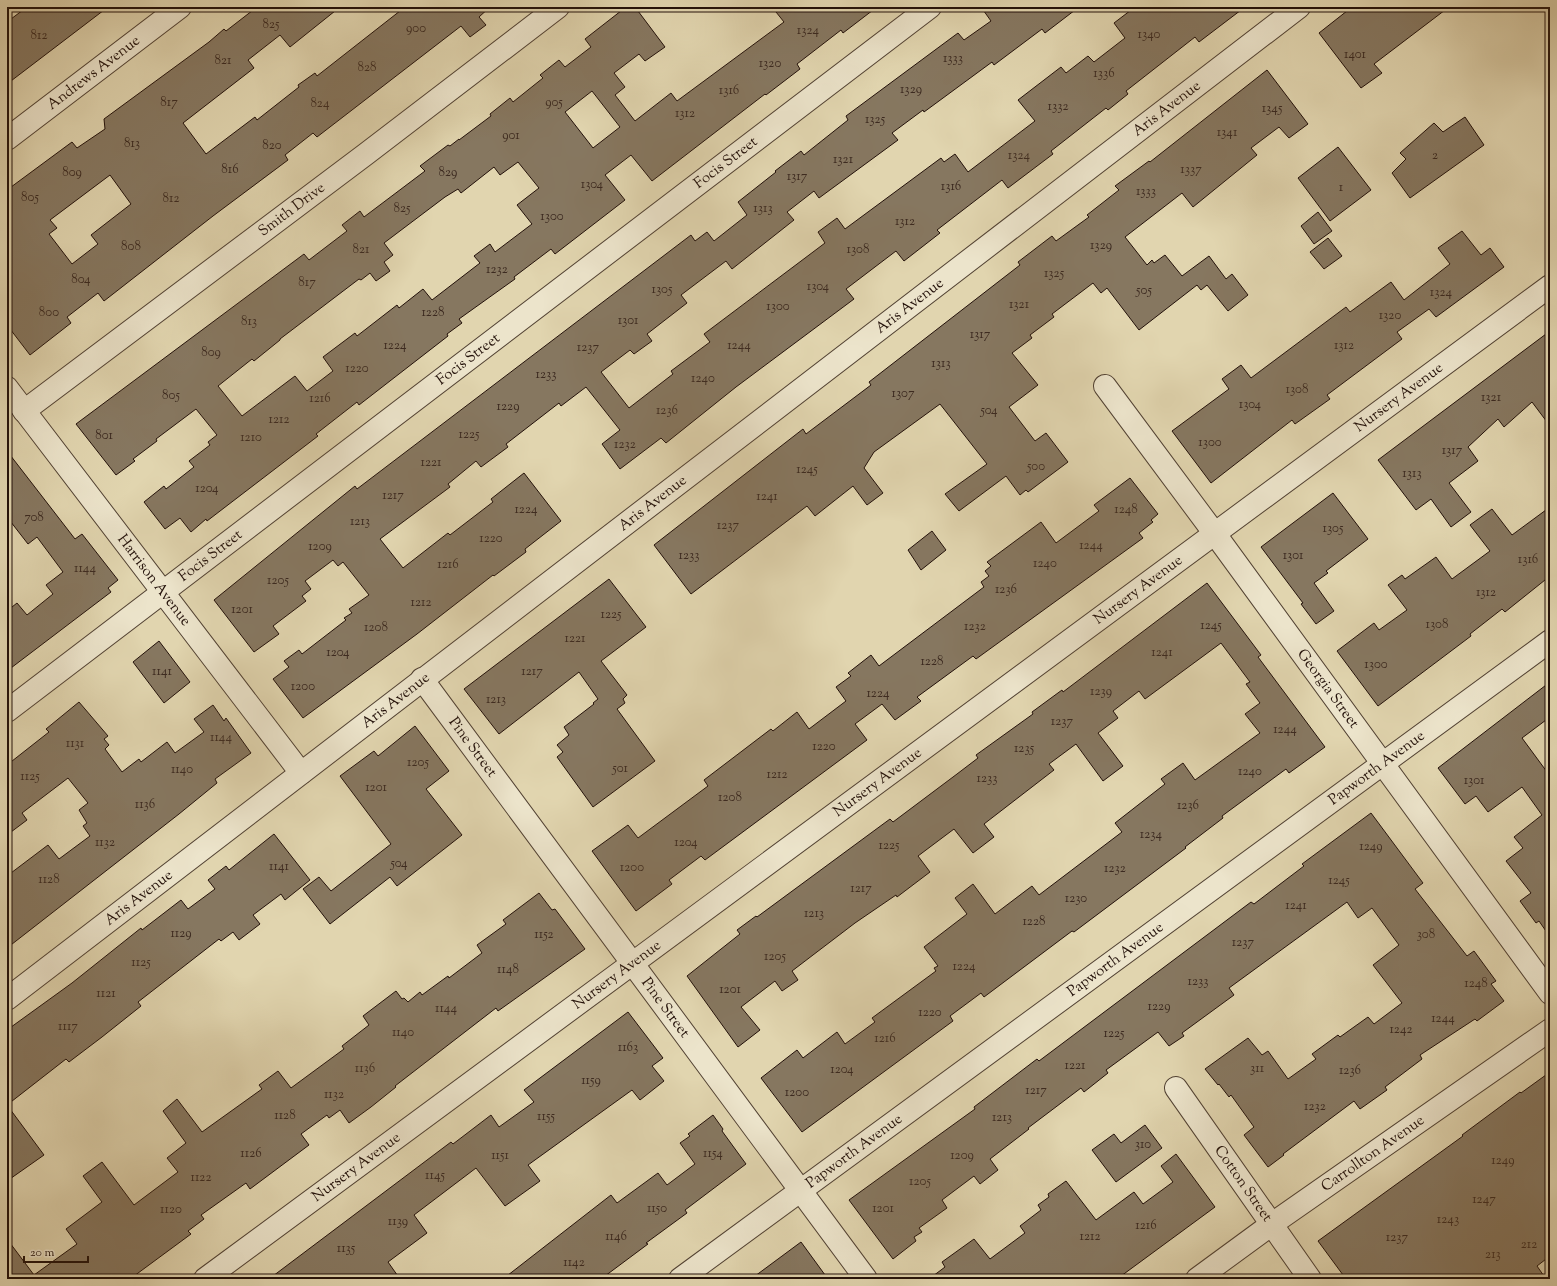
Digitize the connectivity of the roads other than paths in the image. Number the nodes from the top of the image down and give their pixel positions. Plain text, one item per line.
1 (180, 7) edge
2 (558, 7) edge
3 (930, 7) edge
4 (1299, 7) edge
5 (7, 139) edge
6 (1550, 286) edge
7 (1104, 386) dead end
8 (7, 388) edge
9 (24, 411) junction
10 (1215, 534) junction
11 (163, 592) junction
12 (1550, 640) edge
13 (422, 680) junction
14 (7, 711) edge
15 (1383, 765) junction
16 (301, 773) junction
17 (633, 964) junction
18 (1550, 993) edge
19 (7, 999) edge
20 (1550, 1030) edge
21 (1176, 1088) dead end
22 (801, 1191) junction
23 (1272, 1224) junction
24 (205, 1279) edge
25 (680, 1279) edge
26 (866, 1279) edge
27 (1197, 1279) edge
28 (1310, 1279) edge

1 - 5 street, Andrews Avenue
2 - 9 street, Smith Drive
3 - 11 street, Focis Street
4 - 13 street, Aris Avenue
6 - 10 street, Nursery Avenue
7 - 10 street, Georgia Street
8 - 9 street, Harrison Avenue
9 - 11 street, Harrison Avenue
10 - 15 street, Georgia Street
10 - 17 street, Nursery Avenue
11 - 14 street, Focis Street
11 - 16 street, Harrison Avenue
12 - 15 street, Papworth Avenue
13 - 16 street, Aris Avenue
13 - 17 street, Pine Street
15 - 18 street, Georgia Street
15 - 22 street, Papworth Avenue
16 - 19 street, Aris Avenue
17 - 22 street, Pine Street
17 - 24 street, Nursery Avenue
20 - 23 street, Carrollton Avenue
21 - 23 street, Cotton Street
22 - 25 street, Papworth Avenue
22 - 26 street, Pine Street
23 - 27 street, Carrollton Avenue
23 - 28 street, Cotton Street

